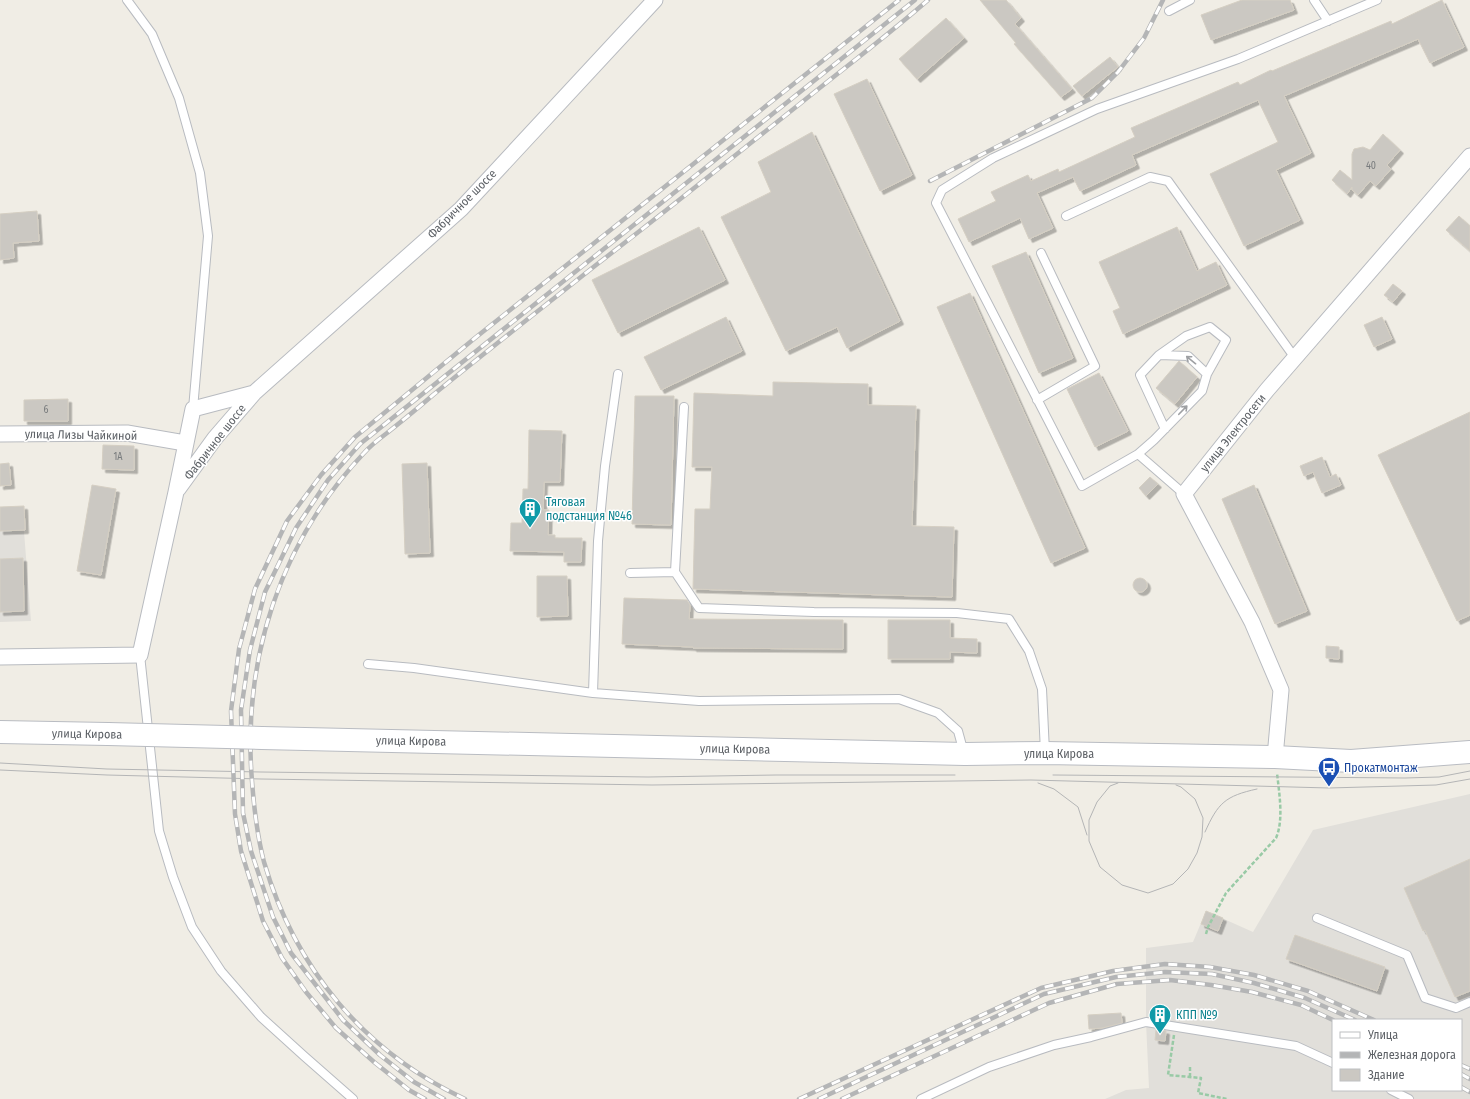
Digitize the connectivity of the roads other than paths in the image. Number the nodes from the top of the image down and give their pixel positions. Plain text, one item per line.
1 (127, 0) edge
2 (655, 0) edge
3 (1190, 0) edge
4 (1314, 0) edge
5 (1377, 0) edge
6 (1169, 10) dead end
7 (1328, 21) junction
8 (1470, 156) edge
9 (1066, 216) dead end
10 (1041, 253) dead end
11 (1158, 355) junction
12 (1295, 358) junction
13 (618, 374) dead end
14 (1207, 374) junction
15 (254, 393) junction
16 (1037, 400) junction
17 (684, 407) dead end
18 (193, 409) junction
19 (1165, 429) junction
20 (0, 434) edge
21 (185, 443) junction
22 (1138, 454) junction
23 (176, 492) junction
24 (1184, 494) junction
25 (675, 572) junction
26 (630, 573) dead end
27 (140, 655) junction
28 (0, 657) edge
29 (368, 664) dead end
30 (593, 693) junction
31 (0, 732) edge
32 (1470, 752) edge
33 (1046, 753) junction
34 (965, 754) junction
35 (1276, 756) junction
36 (1317, 918) dead end
37 (1470, 1002) edge
38 (1332, 1063) edge
39 (1393, 1091) edge
40 (353, 1099) edge
41 (921, 1099) edge
42 (1409, 1099) edge

1 - 18 lane
2 - 15 street, Фабричное шоссе
3 - 6 lane
4 - 7 lane
5 - 7 lane
7 - 16 lane
8 - 12 street, улица Электросети
9 - 12 lane
10 - 16 lane
14 -> 11 lane
11 - 14 lane
11 - 19 lane
12 - 24 street, улица Электросети
13 - 30 lane
19 -> 14 lane
15 - 18 street, Фабричное шоссе
15 - 23 street, Фабричное шоссе
16 - 22 lane
17 - 25 lane
18 - 21 street
19 - 22 lane
20 - 21 street, улица Лизы Чайкиной
21 - 23 street
22 - 24 lane
23 - 27 street
24 - 35 street
25 - 26 lane
25 - 33 lane
27 - 28 street
27 - 40 lane
29 - 30 lane
30 - 34 lane
31 - 34 main road, улица Кирова, bridge
32 - 35 main road, улица Кирова
33 - 34 main road, улица Кирова
33 - 35 main road, улица Кирова
36 - 37 lane
38 - 41 lane
39 - 42 lane

